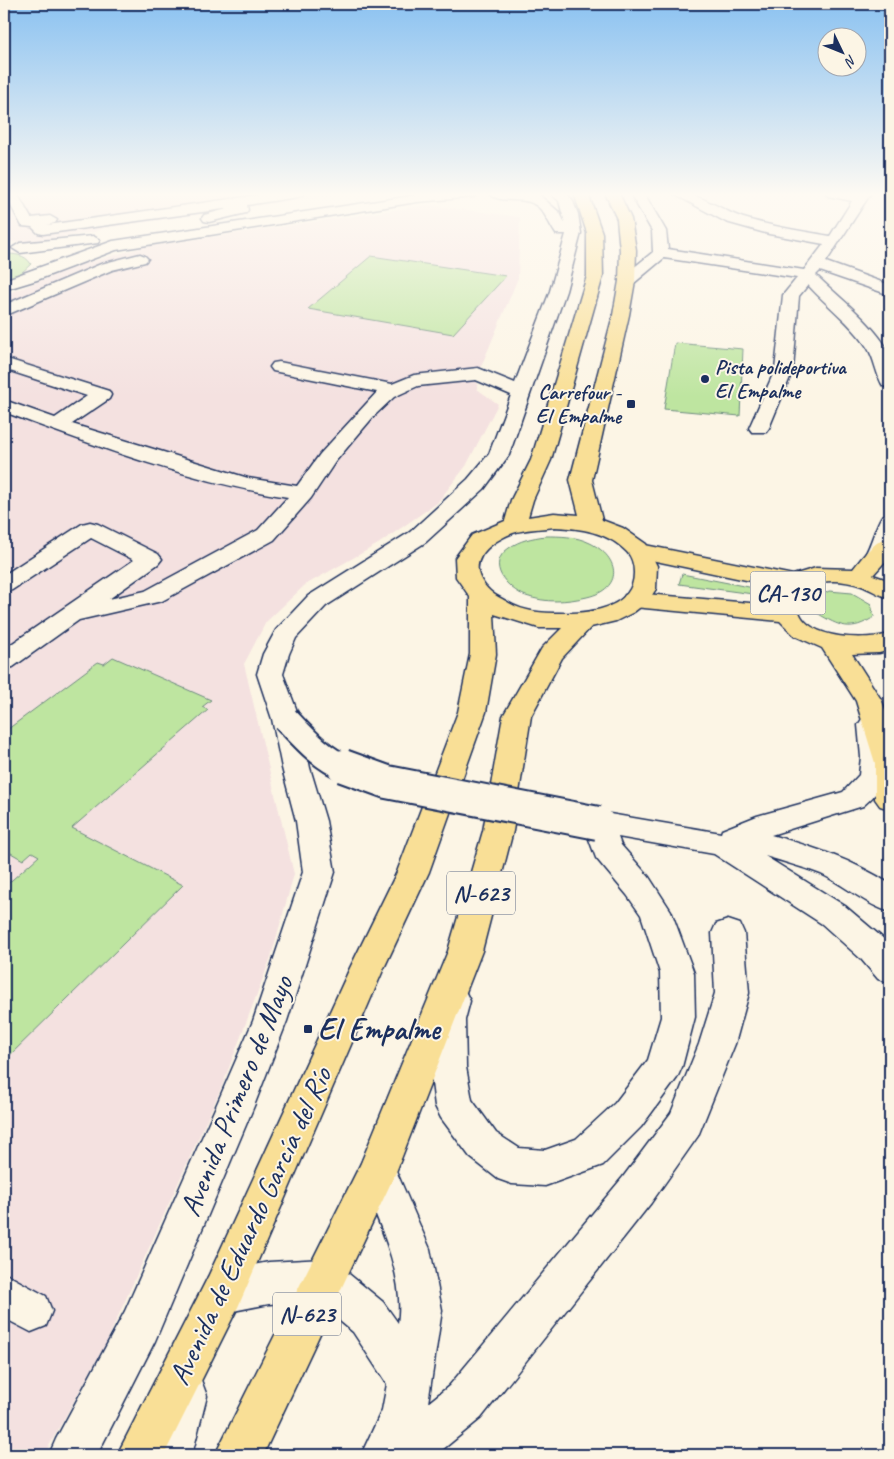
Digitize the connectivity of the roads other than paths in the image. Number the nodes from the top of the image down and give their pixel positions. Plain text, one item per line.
1 (48, 261) edge
2 (66, 261) edge
3 (131, 261) edge
4 (567, 261) edge
5 (596, 261) edge
6 (628, 261) edge
7 (652, 261) edge
8 (733, 261) edge
9 (819, 261) edge
10 (44, 270) junction
11 (812, 270) junction
12 (627, 281) junction
13 (4, 285) edge
14 (890, 290) edge
15 (4, 311) edge
16 (534, 357) junction
17 (4, 363) edge
18 (279, 367) dead end
19 (485, 375) junction
20 (890, 382) edge
21 (394, 390) junction
22 (520, 392) junction
23 (4, 406) edge
24 (57, 426) junction
25 (760, 428) dead end
26 (303, 493) junction
27 (890, 521) edge
28 (515, 524) junction
29 (592, 524) junction
30 (883, 549) edge
31 (640, 551) junction
32 (230, 555) junction
33 (150, 559) junction
34 (859, 577) junction
35 (796, 583) junction
36 (4, 586) edge
37 (890, 591) edge
38 (481, 599) junction
39 (634, 600) junction
40 (73, 614) junction
41 (788, 614) junction
42 (583, 621) junction
43 (890, 642) edge
44 (832, 643) junction
45 (4, 661) edge
46 (869, 701) junction
47 (286, 719) junction
48 (890, 799) edge
49 (598, 823) junction
50 (720, 844) junction
51 (890, 900) edge
52 (728, 933) dead end
53 (465, 951) junction
54 (890, 968) edge
55 (377, 1172) junction
56 (323, 1280) junction
57 (223, 1292) junction
58 (200, 1339) junction
59 (409, 1379) junction
60 (72, 1455) edge
61 (140, 1455) edge
62 (170, 1455) edge
63 (238, 1455) edge
64 (384, 1455) edge
65 (400, 1455) edge

1 - 10 street
2 - 10 street
3 - 15 street
4 - 16 street, Avenida Primero de Mayo
5 - 28 main road
6 - 12 main road
7 - 12 street
8 - 11 street
9 - 11 street
10 - 13 street
11 - 14 street
11 - 20 street
11 - 25 street
12 - 29 main road
16 - 19 street
16 - 22 street, Avenida Primero de Mayo
17 - 24 street
18 - 21 street
19 - 21 street
19 - 22 street
21 - 26 street
22 - 47 street, Avenida Primero de Mayo
23 - 24 street
24 - 26 street
26 - 32 street
27 - 30 street
28 - 29 main road
28 - 38 main road
29 - 31 main road
30 - 34 main road, CA-130
31 - 35 main road
31 - 39 main road
32 - 33 street
32 - 40 street
33 - 36 street
33 - 40 street
34 - 35 main road, CA-130
34 - 37 main road, CA-130
35 - 41 main road, CA-130
38 - 42 main road, N-623
38 - 57 main road, Avenida de Eduardo García del Río / N-623
39 - 41 main road
39 - 42 main road, N-623
40 - 45 street
41 - 44 main road, CA-130
42 - 53 main road, N-623
43 - 44 main road, CA-130
44 - 46 main road, CA-130
46 - 48 main road, CA-130
46 - 50 street
47 - 49 street, Avenida Primero de Mayo, bridge
47 - 60 street, Avenida Primero de Mayo
49 - 50 street, Avenida Primero de Mayo
49 - 53 street
50 - 51 street
50 - 54 street
52 - 65 street
53 - 55 main road, N-623
55 - 56 main road, N-623
55 - 59 street
56 - 57 street
56 - 59 street
56 - 63 main road, N-623
57 - 58 main road, Avenida de Eduardo García del Río / N-623
58 - 61 main road, Avenida de Eduardo García del Río / N-623
58 - 62 street
59 - 64 street

